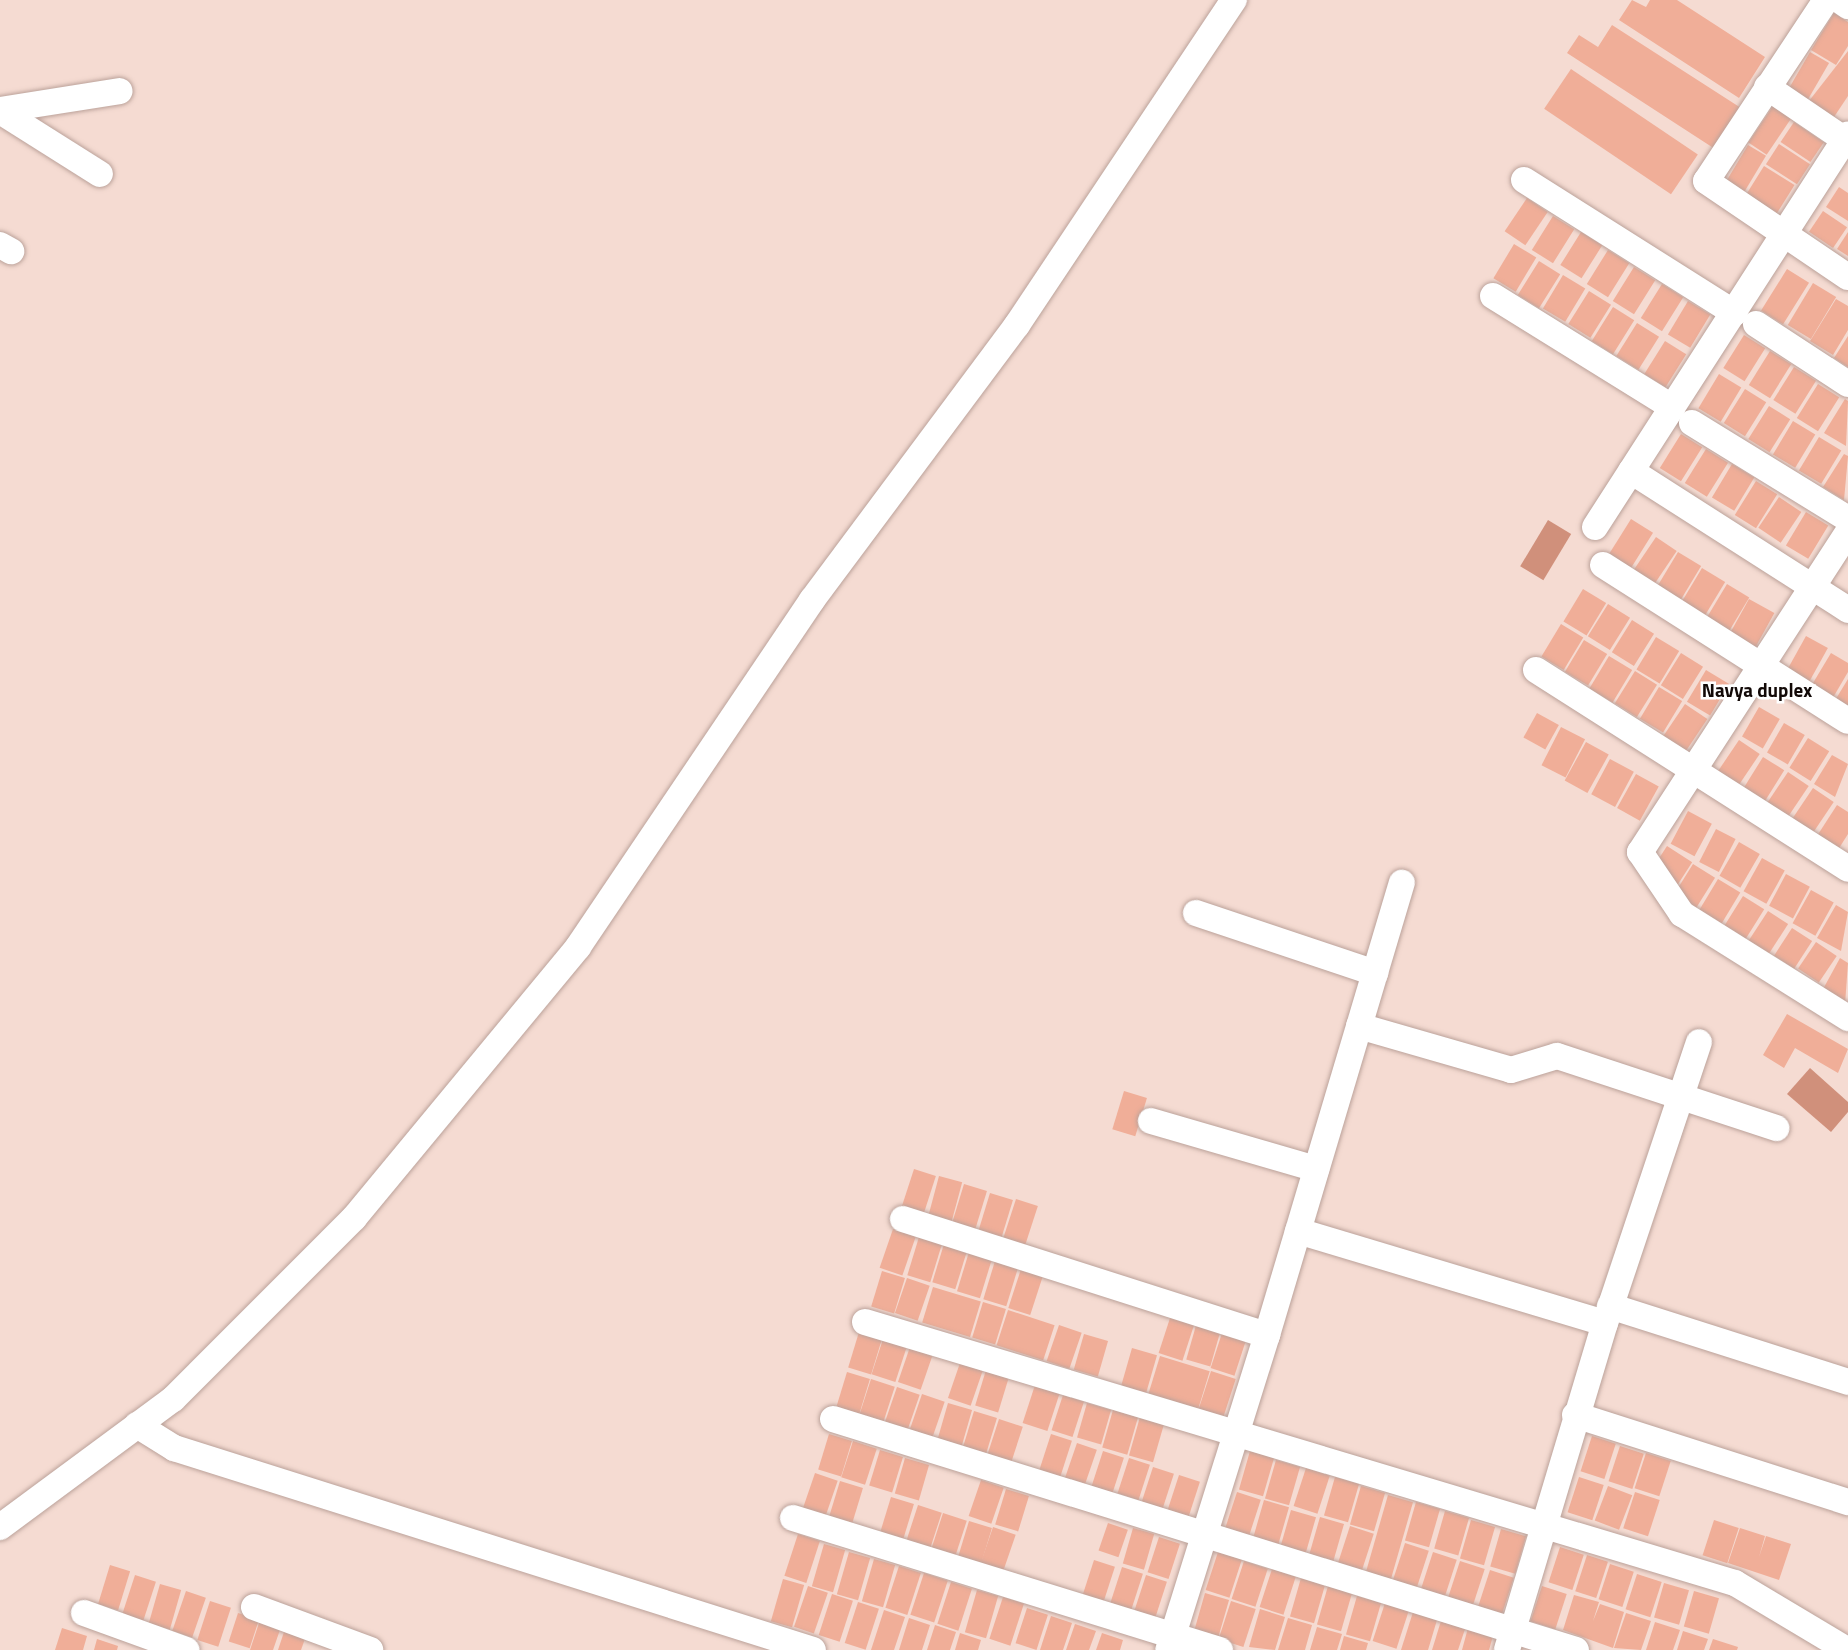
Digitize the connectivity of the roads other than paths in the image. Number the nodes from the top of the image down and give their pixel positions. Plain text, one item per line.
1 (1234, 0) edge
2 (1826, 0) edge
3 (1839, 0) edge
4 (1848, 6) edge
5 (1767, 88) junction
6 (120, 91) dead end
7 (0, 111) edge
8 (1847, 139) edge
9 (100, 174) dead end
10 (1524, 180) dead end
11 (1782, 235) junction
12 (1848, 277) edge
13 (1493, 296) dead end
14 (1745, 318) junction
15 (1848, 384) edge
16 (1682, 415) junction
17 (1631, 471) junction
18 (1848, 519) edge
19 (1595, 527) dead end
20 (1848, 532) edge
21 (1603, 565) dead end
22 (1812, 586) junction
23 (1848, 610) edge
24 (1761, 664) junction
25 (1536, 670) dead end
26 (1848, 721) edge
27 (1694, 768) junction
28 (1848, 869) edge
29 (1402, 883) dead end
30 (1196, 913) dead end
31 (1375, 973) junction
32 (1848, 1018) edge
33 (1359, 1026) junction
34 (1699, 1042) dead end
35 (1681, 1096) junction
36 (1151, 1121) dead end
37 (1776, 1128) dead end
38 (1316, 1169) junction
39 (903, 1219) dead end
40 (1298, 1231) junction
41 (1608, 1314) junction
42 (865, 1322) dead end
43 (1267, 1335) junction
44 (1848, 1382) edge
45 (1575, 1415) junction
46 (833, 1419) dead end
47 (138, 1425) junction
48 (1237, 1434) junction
49 (1848, 1502) edge
50 (793, 1518) dead end
51 (1542, 1524) junction
52 (0, 1527) edge
53 (1204, 1537) junction
54 (254, 1607) dead end
55 (84, 1613) dead end
56 (1510, 1640) edge
57 (1171, 1643) edge
58 (773, 1644) edge
59 (186, 1650) edge
60 (370, 1650) edge
61 (813, 1650) edge
62 (1220, 1650) edge
63 (1576, 1650) edge
64 (1847, 1650) edge

1 - 47 street
2 - 5 street
3 - 4 street
5 - 8 street
5 - 11 street
6 - 7 street
7 - 9 street
8 - 11 street
10 - 14 street
11 - 12 street
11 - 14 street
13 - 16 street
14 - 15 street
14 - 16 street
16 - 17 street
16 - 18 street
17 - 19 street
17 - 22 street
20 - 22 street
21 - 24 street
22 - 23 street
22 - 24 street
24 - 26 street
24 - 27 street
25 - 27 street
27 - 28 street
27 - 32 street
29 - 31 street
30 - 31 street
31 - 33 street
33 - 35 street
33 - 38 street
34 - 35 street
35 - 37 street
35 - 41 street
36 - 38 street
38 - 40 street
39 - 43 street
40 - 41 street
40 - 43 street
41 - 44 street
41 - 45 street
42 - 48 street
43 - 48 street
45 - 49 street
45 - 51 street
46 - 53 street
47 - 52 street
47 - 58 street
48 - 51 street
48 - 53 street
50 - 57 street
51 - 56 street
51 - 64 street
53 - 56 street
53 - 57 street
54 - 60 street
55 - 59 street
56 - 63 street
57 - 62 street
58 - 61 street

